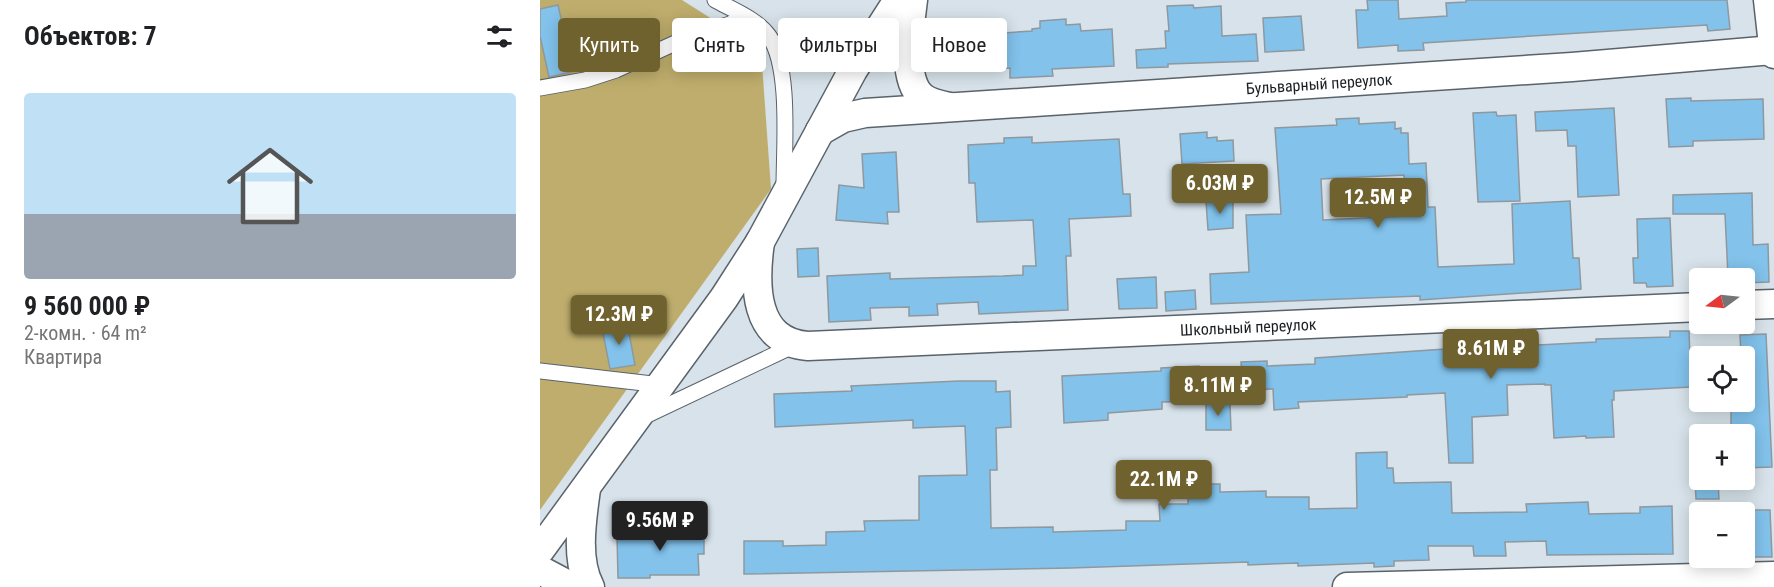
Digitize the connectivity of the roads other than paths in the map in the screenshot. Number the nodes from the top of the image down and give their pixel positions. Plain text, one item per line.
1 (715, 0) edge
2 (898, 0) edge
3 (913, 0) edge
4 (1768, 0) edge
5 (744, 16) junction
6 (1774, 52) edge
7 (540, 88) edge
8 (949, 107) junction
9 (820, 130) junction
10 (784, 198) junction
11 (759, 242) junction
12 (1774, 304) edge
13 (1755, 305) edge
14 (1689, 307) edge
15 (795, 345) junction
16 (540, 371) edge
17 (661, 385) junction
18 (635, 420) junction
19 (587, 484) junction
20 (540, 550) edge
21 (540, 570) edge
22 (1774, 576) edge
23 (572, 587) edge
24 (590, 587) edge
25 (1347, 587) edge

1 - 5 lane
2 - 9 street
3 - 8 street
4 - 6 street
5 - 7 lane
5 - 10 lane
6 - 8 street, Бульварный переулок
8 - 9 street, Бульварный переулок
9 - 10 street
10 - 11 street
11 - 15 street
11 - 17 street
12 - 13 street
14 - 15 street, Школьный переулок
15 - 18 lane
16 - 17 lane
17 - 18 street
18 - 19 street
19 - 20 street
19 - 24 street
21 - 23 street
22 - 25 street

